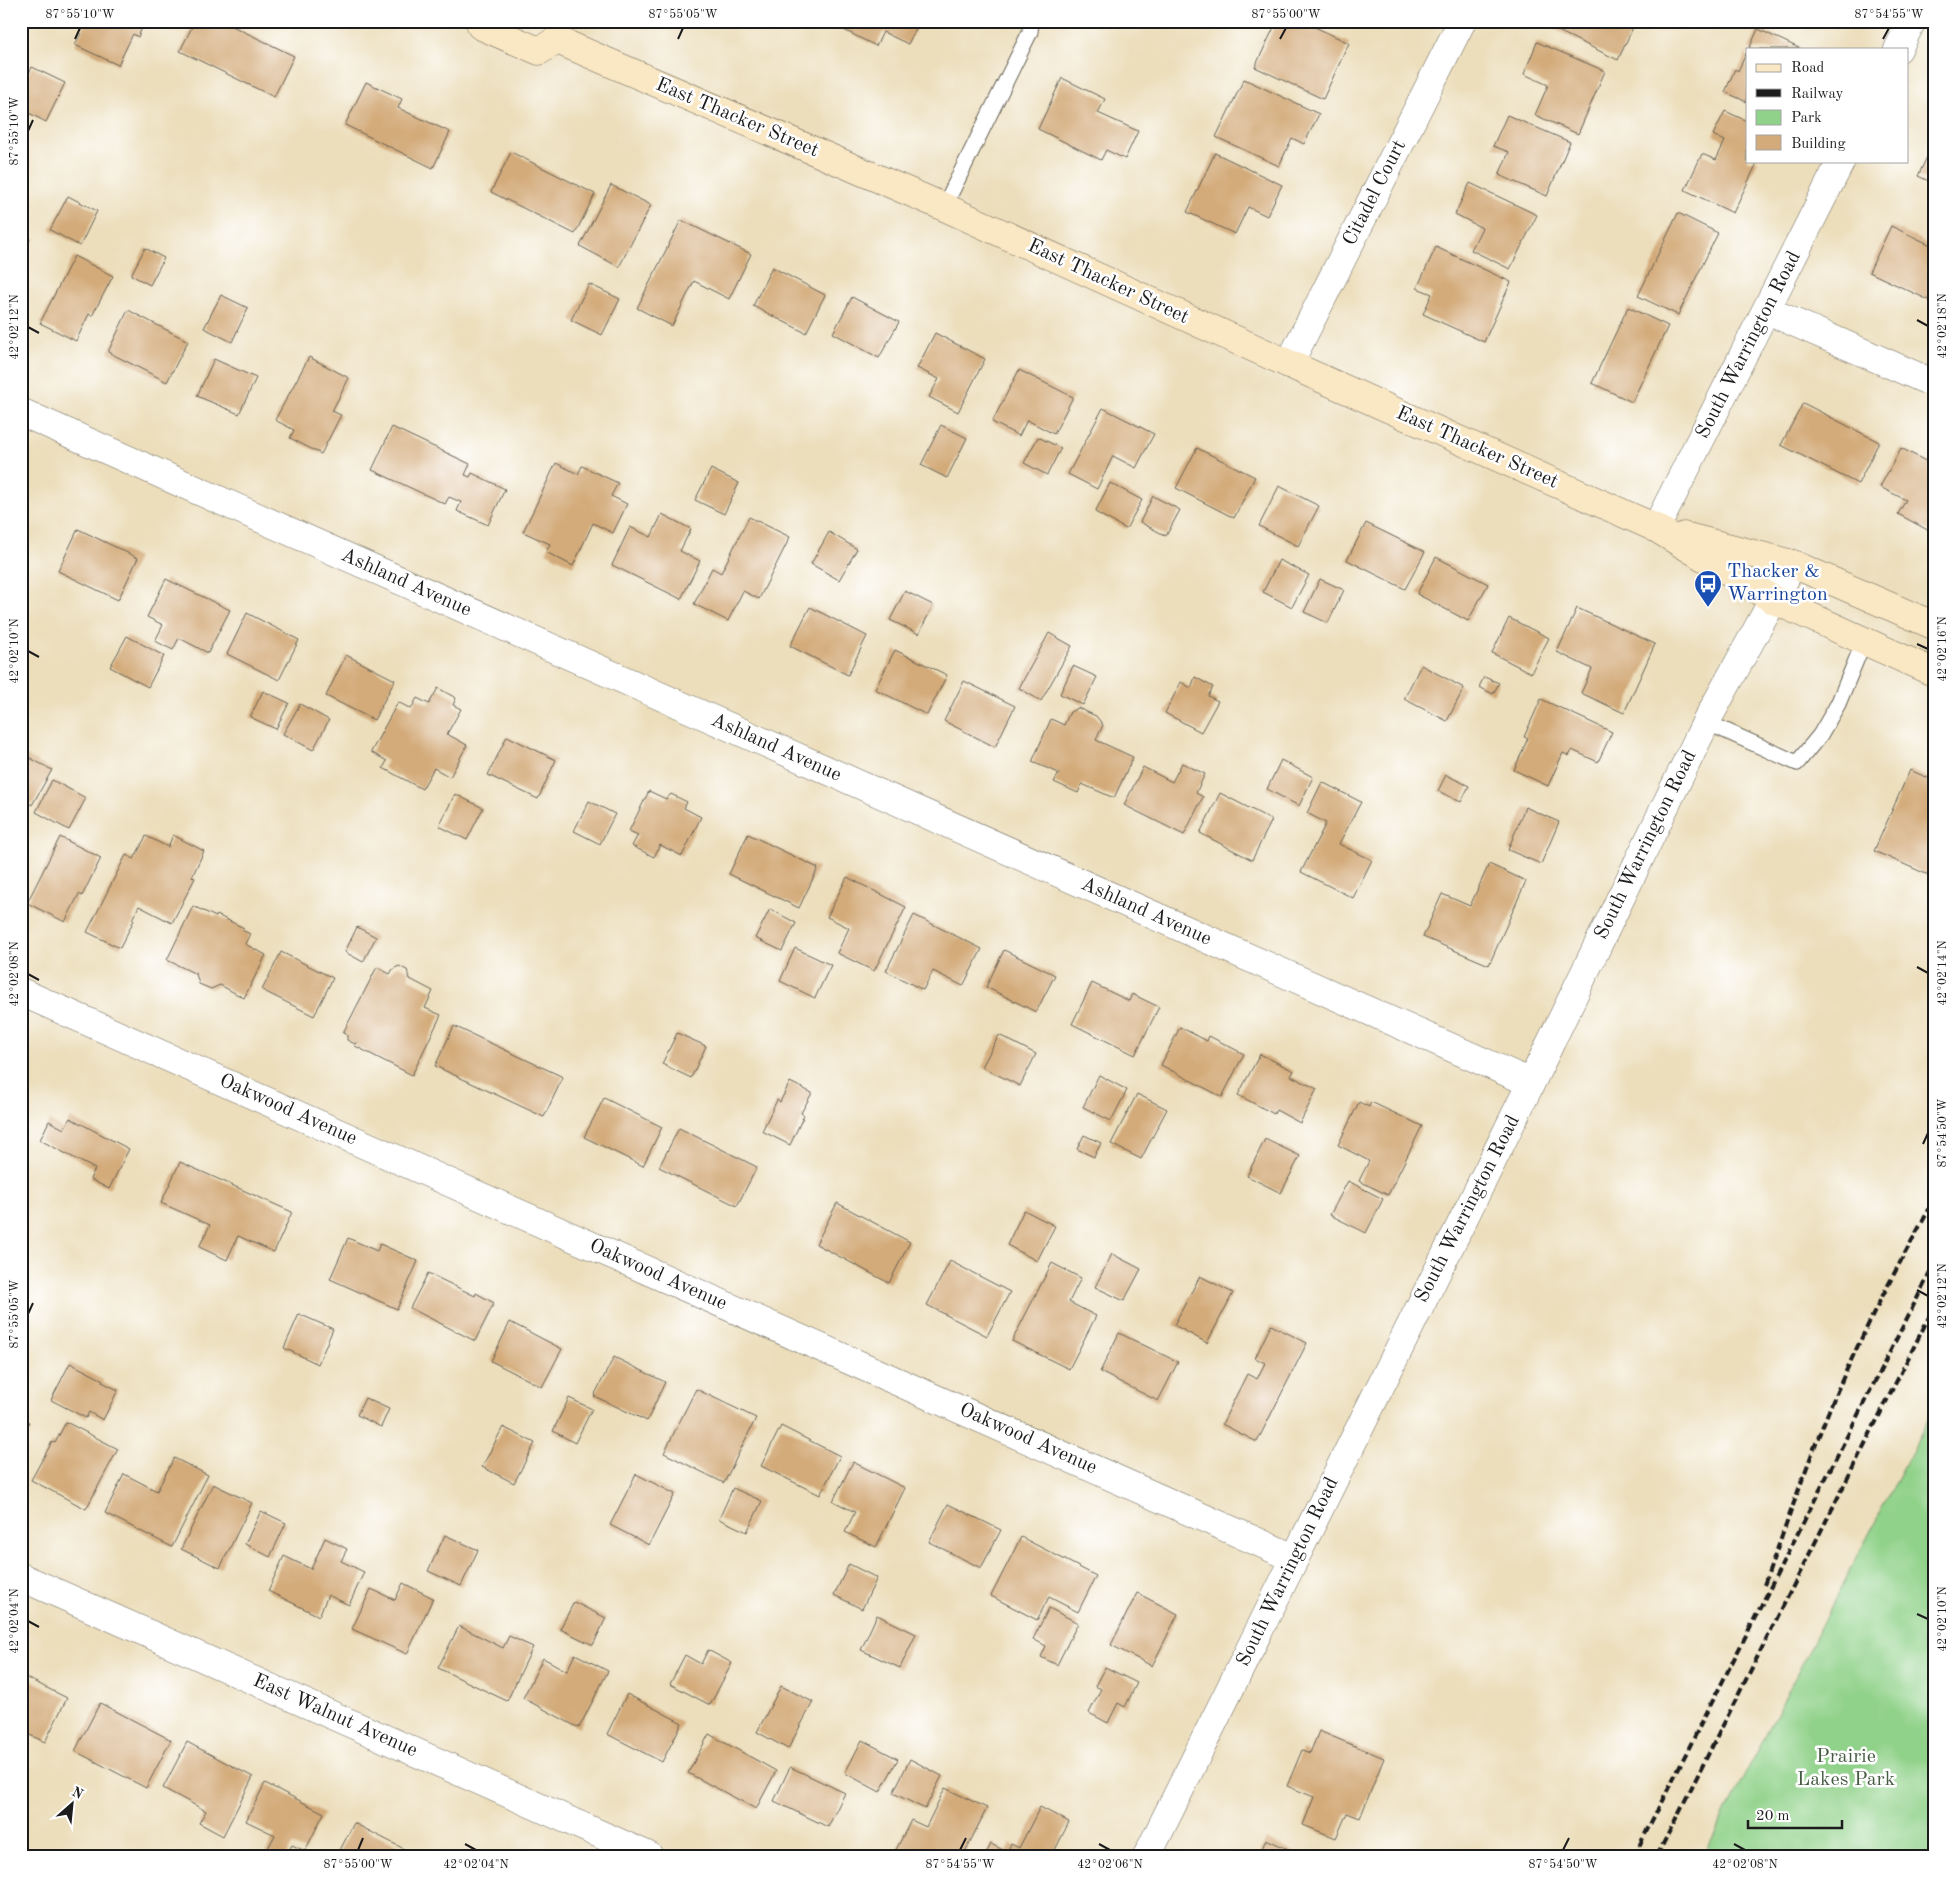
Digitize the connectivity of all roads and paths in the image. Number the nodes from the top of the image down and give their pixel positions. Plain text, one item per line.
1 (480, 21) edge
2 (1031, 21) edge
3 (1462, 21) edge
4 (1912, 21) edge
5 (554, 30) edge
6 (1898, 48) edge
7 (1840, 162) edge
8 (944, 207) junction
9 (1766, 310) junction
10 (1289, 364) junction
11 (1935, 384) edge
12 (21, 412) edge
13 (1656, 528) junction
14 (1793, 564) junction
15 (1774, 600) junction
16 (1935, 626) edge
17 (1864, 641) junction
18 (1935, 673) edge
19 (1706, 722) junction
20 (21, 992) edge
21 (1531, 1084) junction
22 (1294, 1558) junction
23 (21, 1577) edge
24 (649, 1856) edge
25 (1147, 1856) edge

1 - 5 main road, East Thacker Street
2 - 8 lane
3 - 10 street, Citadel Court
4 - 6 street
5 - 8 main road, East Thacker Street
7 - 9 street, South Warrington Road
8 - 10 main road, East Thacker Street
9 - 11 street
9 - 13 street, South Warrington Road
10 - 13 main road, East Thacker Street
12 - 21 street, Ashland Avenue
13 - 14 main road, East Thacker Street
13 - 15 main road, East Thacker Street
14 - 15 street, South Warrington Road
14 - 16 main road, East Thacker Street
15 - 17 main road, East Thacker Street
15 - 19 street, South Warrington Road
17 - 18 main road, East Thacker Street
17 - 19 lane
19 - 21 street, South Warrington Road
20 - 22 street, Oakwood Avenue
21 - 22 street, South Warrington Road
22 - 25 street, South Warrington Road
23 - 24 street, East Walnut Avenue

